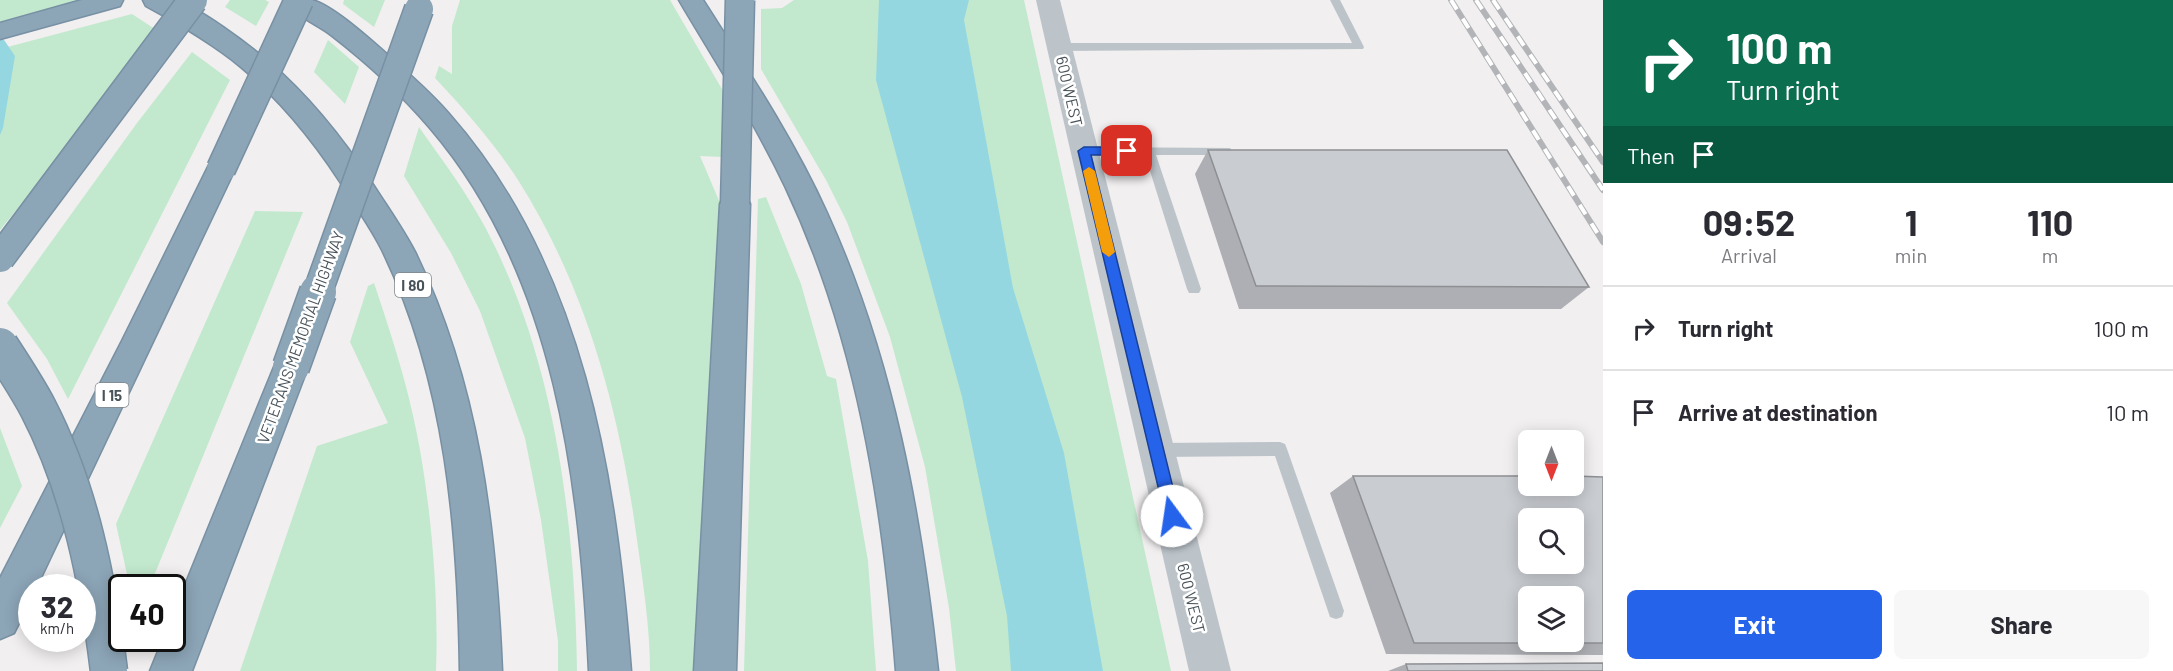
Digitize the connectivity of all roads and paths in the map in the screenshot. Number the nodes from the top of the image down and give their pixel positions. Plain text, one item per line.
1 (111, 0) edge
2 (155, 0) edge
3 (193, 0) edge
4 (298, 0) edge
5 (691, 0) edge
6 (740, 0) edge
7 (1048, 0) edge
8 (1335, 0) edge
9 (421, 5) edge
10 (0, 30) edge
11 (1059, 47) junction
12 (1084, 151) junction
13 (1149, 151) junction
14 (1233, 152) edge
15 (0, 258) edge
16 (1194, 289) dead end
17 (0, 345) edge
18 (1156, 450) junction
19 (479, 596) junction
20 (1336, 611) dead end
21 (0, 620) edge
22 (109, 671) edge
23 (171, 671) edge
24 (481, 671) edge
25 (498, 671) edge
26 (610, 671) edge
27 (715, 671) edge
28 (917, 671) edge
29 (1210, 671) edge

1 - 10 highway
2 - 19 highway, I 80
3 - 15 highway, bridge
4 - 21 highway, I 15, bridge
4 - 26 highway
5 - 28 highway
6 - 27 highway, bridge
7 - 11 street, 600 WEST
8 - 11 lane
9 - 23 highway, VETERANS MEMORIAL HIGHWAY, bridge
11 - 12 street, 600 WEST
12 - 13 lane
12 - 18 street, 600 WEST
13 - 14 lane
13 - 16 lane
17 - 22 highway, bridge
18 - 20 lane
18 - 29 street, 600 WEST
19 - 24 highway, I 80
19 - 25 highway

